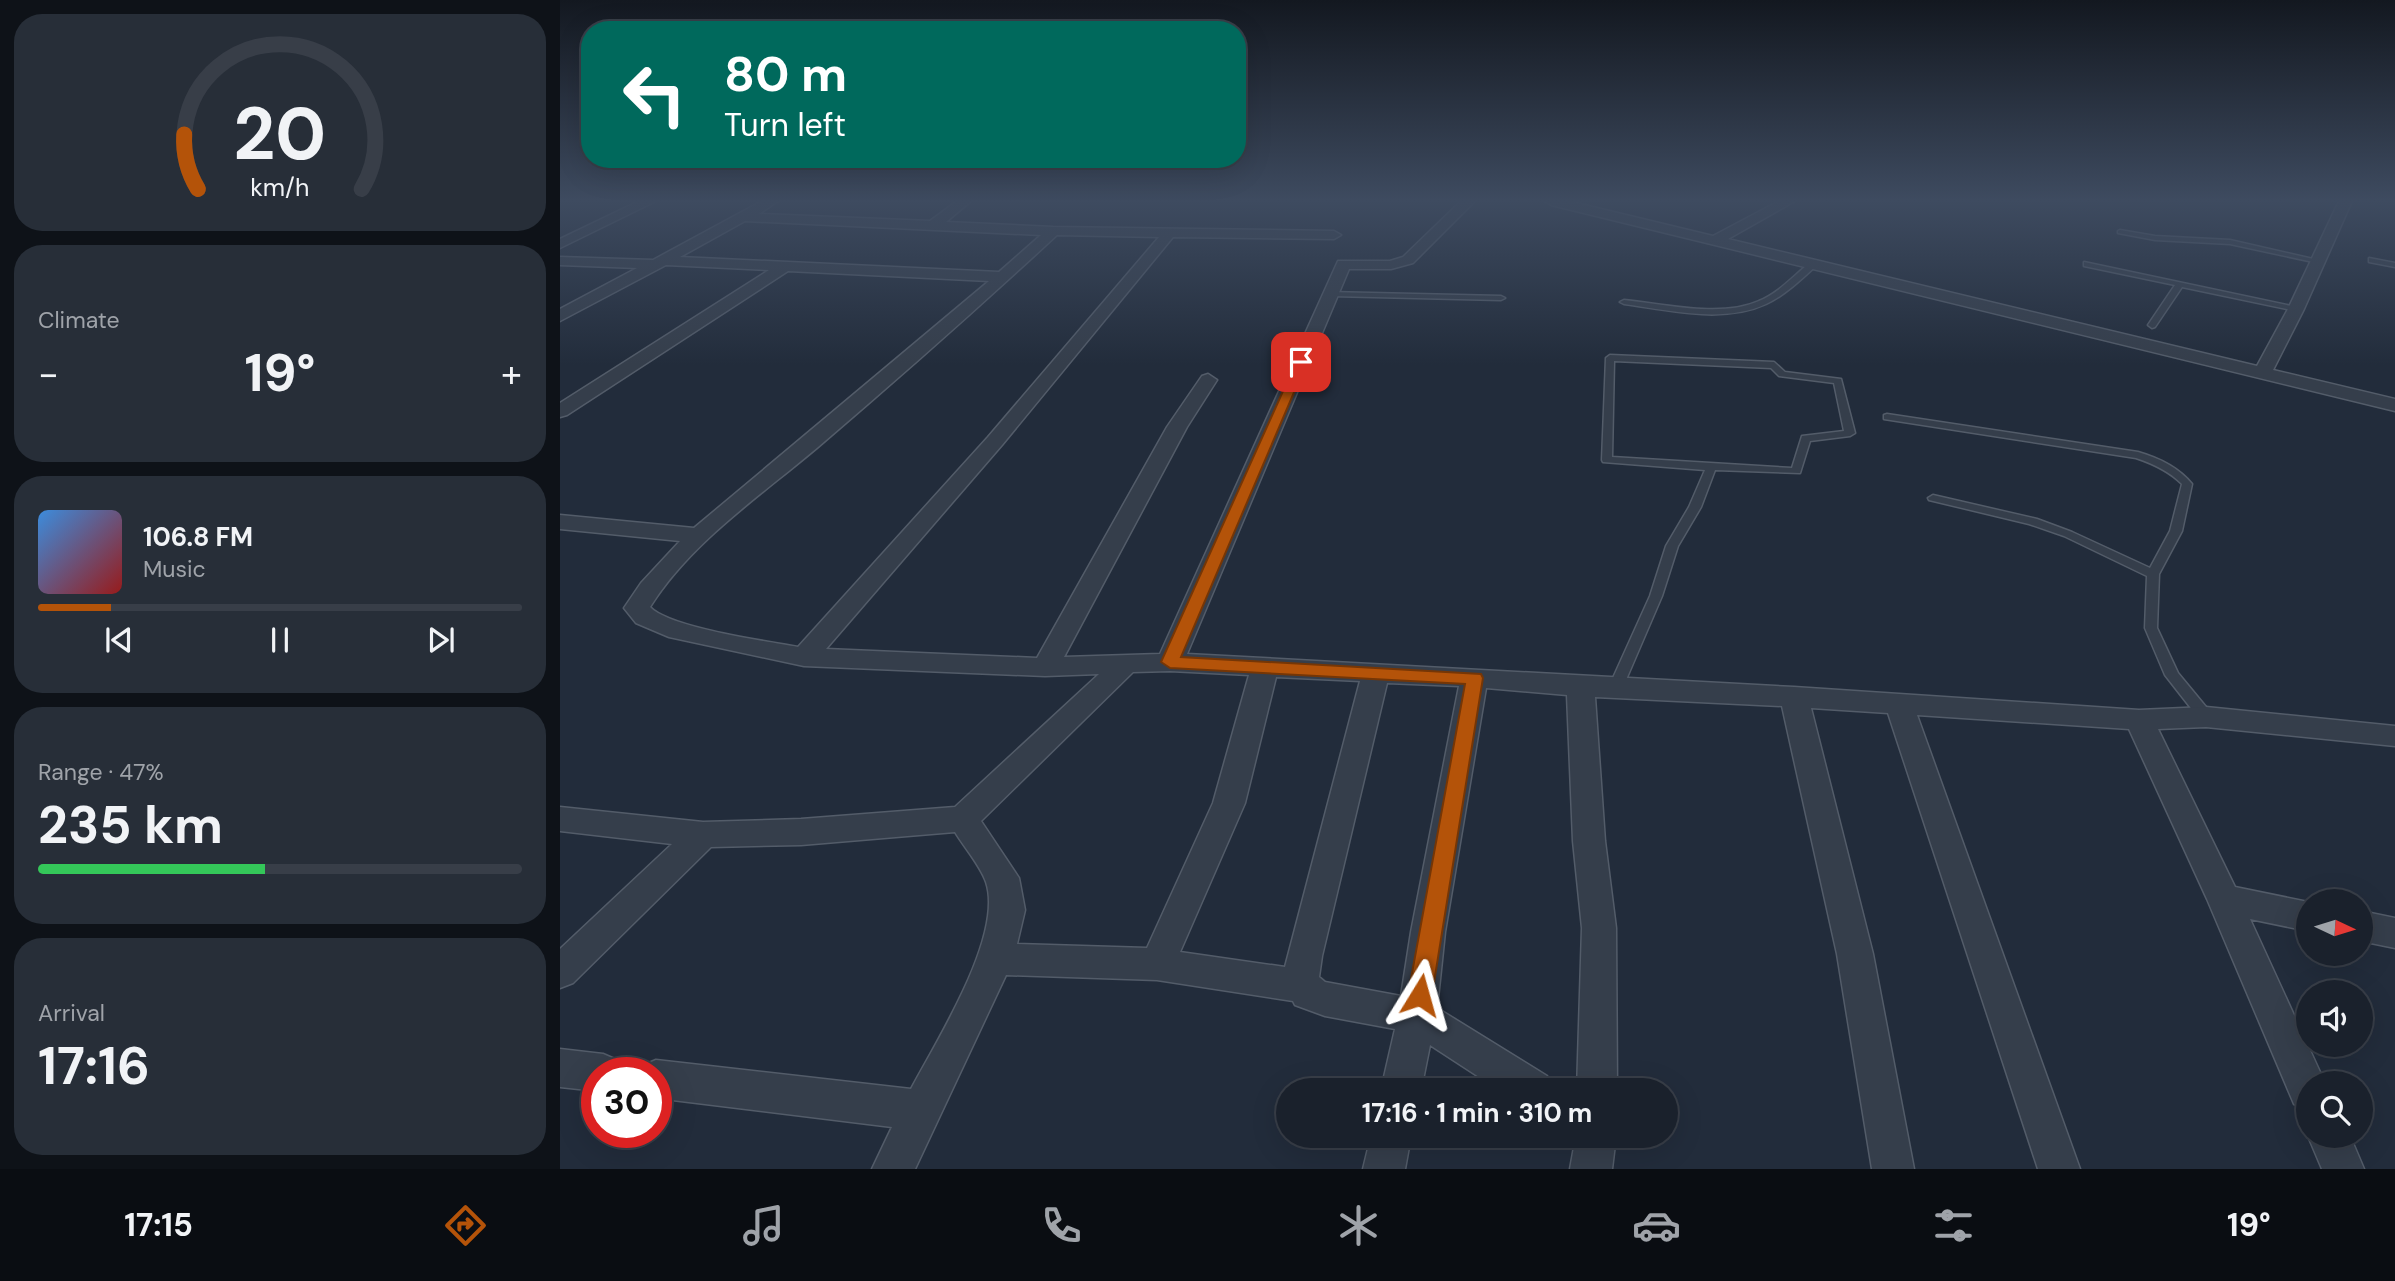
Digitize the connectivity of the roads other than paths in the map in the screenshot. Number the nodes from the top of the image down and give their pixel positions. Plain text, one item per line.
1 (669, 256) edge
2 (1027, 256) edge
3 (1150, 256) edge
4 (1413, 256) edge
5 (1780, 256) edge
6 (2293, 256) edge
7 (2321, 256) edge
8 (2372, 260) dead end
9 (560, 261) edge
10 (2318, 261) junction
11 (657, 262) junction
12 (1814, 264) junction
13 (2087, 264) dead end
14 (2395, 265) edge
15 (785, 266) junction
16 (1003, 277) junction
17 (2180, 284) junction
18 (1331, 294) junction
19 (1501, 298) dead end
20 (1623, 302) dead end
21 (2296, 309) junction
22 (560, 316) edge
23 (2152, 325) dead end
24 (2262, 373) junction
25 (1208, 380) dead end
26 (2395, 405) edge
27 (560, 411) edge
28 (1887, 417) dead end
29 (1711, 467) junction
30 (1933, 498) dead end
31 (560, 522) edge
32 (700, 536) junction
33 (2153, 574) junction
34 (804, 657) junction
35 (1170, 662) junction
36 (1126, 664) junction
37 (1045, 667) junction
38 (1265, 667) junction
39 (1376, 673) junction
40 (1474, 678) junction
41 (1580, 687) junction
42 (1615, 689) junction
43 (1794, 696) junction
44 (1899, 705) junction
45 (2206, 717) junction
46 (2139, 720) junction
47 (2395, 736) edge
48 (560, 819) edge
49 (963, 819) junction
50 (703, 835) junction
51 (2224, 899) junction
52 (2296, 914) edge
53 (2373, 928) edge
54 (2395, 933) edge
55 (996, 959) junction
56 (1157, 964) junction
57 (560, 972) edge
58 (1305, 986) junction
59 (1417, 1016) junction
60 (560, 1068) edge
61 (581, 1070) edge
62 (2300, 1071) edge
63 (1404, 1078) edge
64 (1515, 1078) edge
65 (1597, 1078) edge
66 (672, 1081) edge
67 (920, 1110) junction
68 (1388, 1148) edge
69 (1594, 1148) edge
70 (2334, 1148) edge
71 (893, 1169) edge
72 (1384, 1169) edge
73 (1591, 1169) edge
74 (1893, 1169) edge
75 (2059, 1169) edge
76 (2343, 1169) edge

1 - 11 street
2 - 16 street
3 - 34 street
4 - 18 street
5 - 12 street
6 - 10 lane
7 - 10 street
8 - 14 lane
9 - 11 street
10 - 21 street
11 - 15 street
11 - 22 street
12 - 20 lane
12 - 24 street
13 - 17 lane
15 - 16 street
15 - 27 street
16 - 32 street
17 - 21 lane
17 - 23 lane
18 - 19 lane
18 - 35 street
21 - 24 street
24 - 26 street
25 - 37 street
28 - 33 lane
29 - 29 lane
29 - 42 lane
30 - 33 lane
31 - 32 street
32 - 34 street
33 - 45 lane
34 - 37 street
35 - 36 street
35 - 38 street
36 - 37 street
36 - 49 street
38 - 39 street
38 - 56 street
39 - 40 street
39 - 58 street
40 - 41 street
40 - 59 street
41 - 42 street
41 - 65 street
42 - 43 street
43 - 44 street
43 - 74 street
44 - 46 street
44 - 75 street
45 - 46 street
45 - 47 street
46 - 51 street
48 - 50 street
49 - 50 street
49 - 55 street
50 - 57 street
51 - 52 street
51 - 62 street
53 - 54 street
55 - 56 street
55 - 67 street
56 - 58 street
58 - 59 street
59 - 63 street
59 - 64 street
60 - 61 street
66 - 67 street
67 - 71 street
68 - 72 street
69 - 73 street
70 - 76 street

